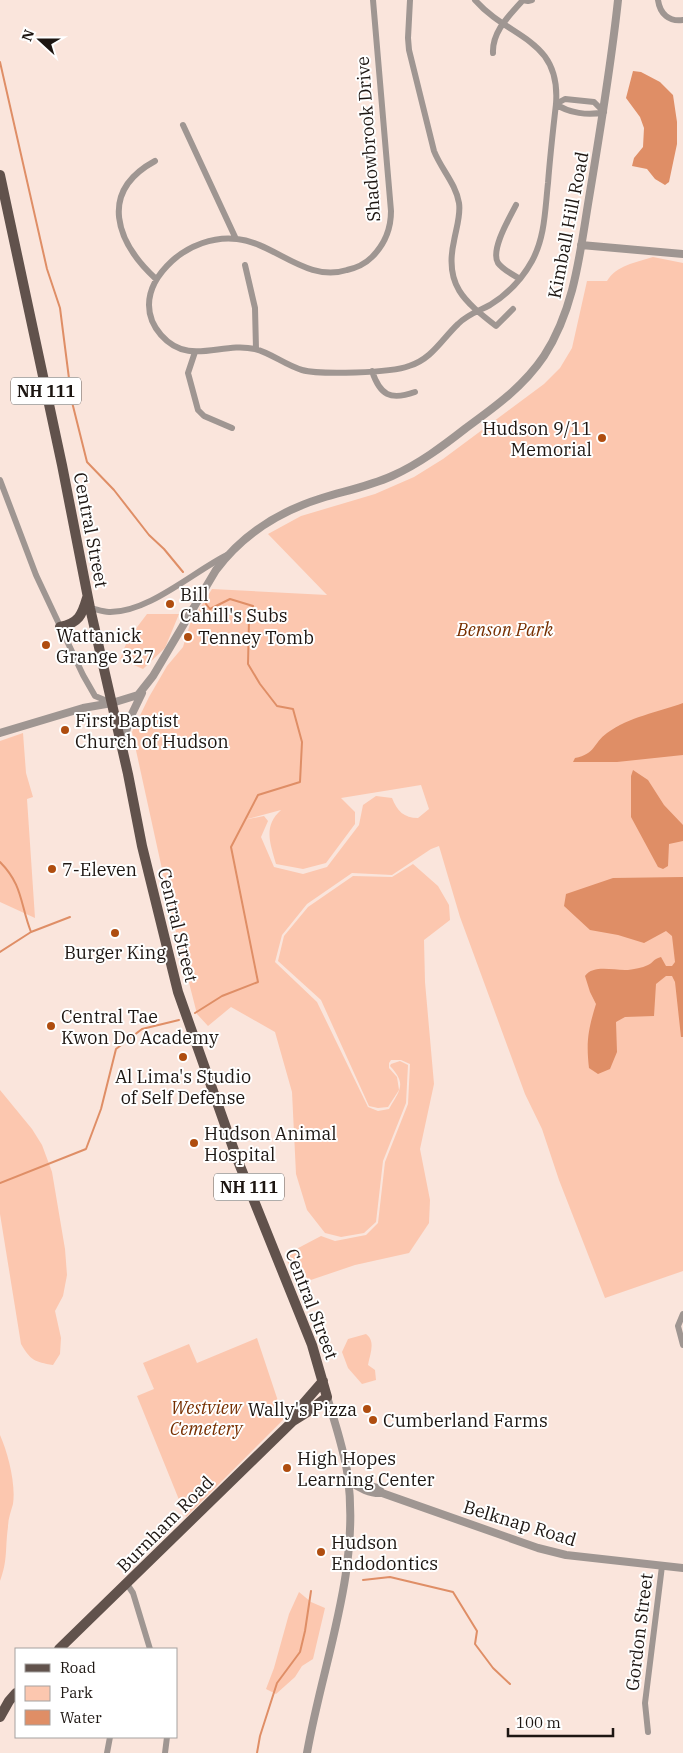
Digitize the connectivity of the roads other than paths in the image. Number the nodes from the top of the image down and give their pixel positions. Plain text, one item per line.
1 (374, 0) edge
2 (410, 0) edge
3 (475, 0) edge
4 (523, 0) edge
5 (532, 0) edge
6 (618, 0) edge
7 (658, 0) edge
8 (683, 20) edge
9 (503, 23) junction
10 (493, 53) dead end
11 (556, 104) junction
12 (604, 112) junction
13 (183, 125) dead end
14 (154, 161) dead end
15 (0, 175) edge
16 (516, 204) dead end
17 (236, 239) junction
18 (581, 245) junction
19 (683, 254) edge
20 (246, 265) dead end
21 (156, 279) junction
22 (520, 279) junction
23 (513, 309) dead end
24 (476, 311) junction
25 (256, 349) junction
26 (195, 352) junction
27 (372, 371) junction
28 (415, 392) dead end
29 (232, 428) dead end
30 (0, 480) edge
31 (227, 555) junction
32 (89, 603) junction
33 (60, 627) junction
34 (144, 688) junction
35 (112, 703) junction
36 (0, 733) edge
37 (122, 747) junction
38 (683, 1314) edge
39 (683, 1345) edge
40 (323, 1381) junction
41 (327, 1397) junction
42 (293, 1421) junction
43 (348, 1480) junction
44 (662, 1566) junction
45 (683, 1568) edge
46 (127, 1584) junction
47 (60, 1648) edge
48 (150, 1648) edge
49 (13, 1697) edge
50 (0, 1717) edge
51 (648, 1732) dead end
52 (110, 1738) edge
53 (167, 1738) edge
54 (107, 1753) edge
55 (165, 1753) edge
56 (307, 1753) edge

1 - 17 street, Shadowbrook Drive
2 - 24 street
3 - 9 street, Shadowbrook Drive
4 - 5 street
4 - 9 street
6 - 12 street, Kimball Hill Road
7 - 8 street
9 - 10 street
9 - 11 street, Shadowbrook Drive
11 - 12 street
11 - 12 street
11 - 22 street, Shadowbrook Drive
12 - 18 street, Kimball Hill Road
13 - 17 street
14 - 21 street
15 - 32 main road, Central Street / NH 111
16 - 22 street
17 - 21 street, Shadowbrook Drive
18 - 19 street
18 - 31 street, Kimball Hill Road
20 - 25 street
21 - 26 street, Shadowbrook Drive
22 - 24 street, Shadowbrook Drive
23 - 24 street
24 - 27 street, Shadowbrook Drive
25 - 26 street, Shadowbrook Drive
25 - 27 street, Shadowbrook Drive
26 - 29 street
27 - 28 street
30 - 33 street
31 - 32 street
31 - 34 street, Kimball Hill Road
32 - 33 main road
32 - 35 main road, Central Street / NH 111
33 - 35 street
34 - 35 street
34 - 37 street, Kimball Hill Road
35 - 36 street
35 - 37 main road, Central Street / NH 111
37 - 40 main road, Central Street / NH 111
38 - 39 street
40 - 41 main road, Central Street / NH 111
40 - 42 main road, Burnham Road
41 - 42 main road, Burnham Road
41 - 43 street, Central Street
42 - 46 main road, Burnham Road
43 - 44 street, Belknap Road
43 - 56 street, Central Street
44 - 45 street, Belknap Road
44 - 51 street, Gordon Street
46 - 47 main road, Burnham Road
46 - 48 street
49 - 50 main road
52 - 54 street
53 - 55 street

